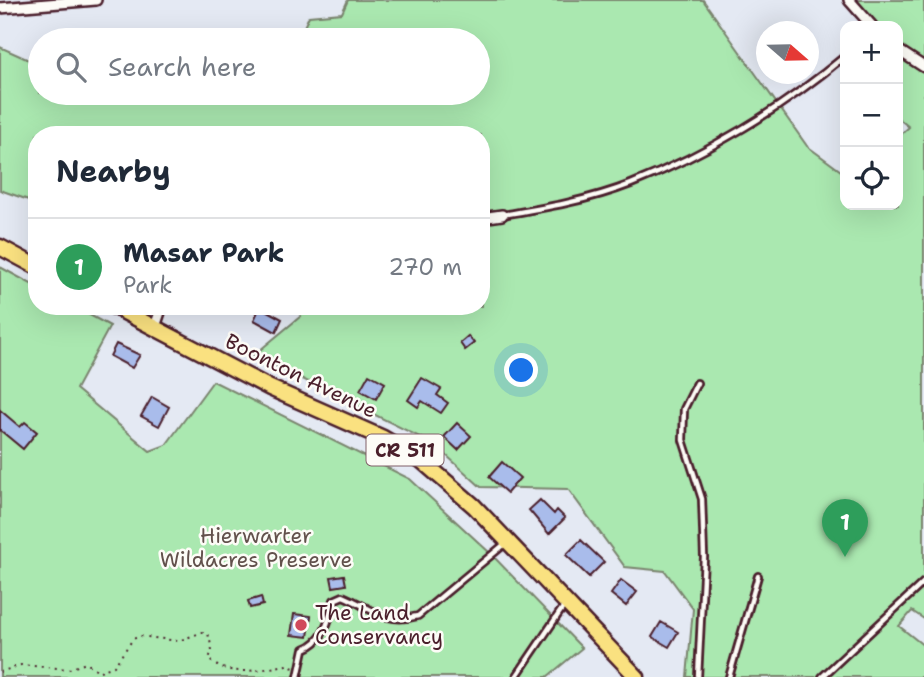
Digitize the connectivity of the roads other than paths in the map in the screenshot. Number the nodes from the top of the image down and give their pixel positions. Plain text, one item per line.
1 (96, 0) edge
2 (849, 0) edge
3 (0, 8) edge
4 (866, 21) edge
5 (903, 53) edge
6 (840, 60) edge
7 (924, 67) edge
8 (502, 215) joint
9 (490, 217) edge
10 (0, 247) edge
11 (28, 262) edge
12 (131, 315) edge
13 (159, 315) edge
14 (155, 327) junction
15 (697, 383) dead end
16 (508, 541) junction
17 (758, 576) dead end
18 (924, 582) edge
19 (566, 603) junction
20 (298, 677) edge
21 (516, 677) edge
22 (637, 677) edge
23 (698, 677) edge
24 (729, 677) edge
25 (822, 677) edge

1 - 3 street
2 - 4 street
5 - 7 street
6 - 8 lane
8 - 9 street
10 - 11 main road
12 - 14 main road, Boonton Avenue / CR 511
13 - 14 street
14 - 16 main road, Boonton Avenue / CR 511
15 - 23 lane
16 - 19 main road, Boonton Avenue / CR 511
16 - 20 lane
17 - 24 lane
18 - 25 lane
19 - 21 lane
19 - 22 main road, Boonton Avenue / CR 511

